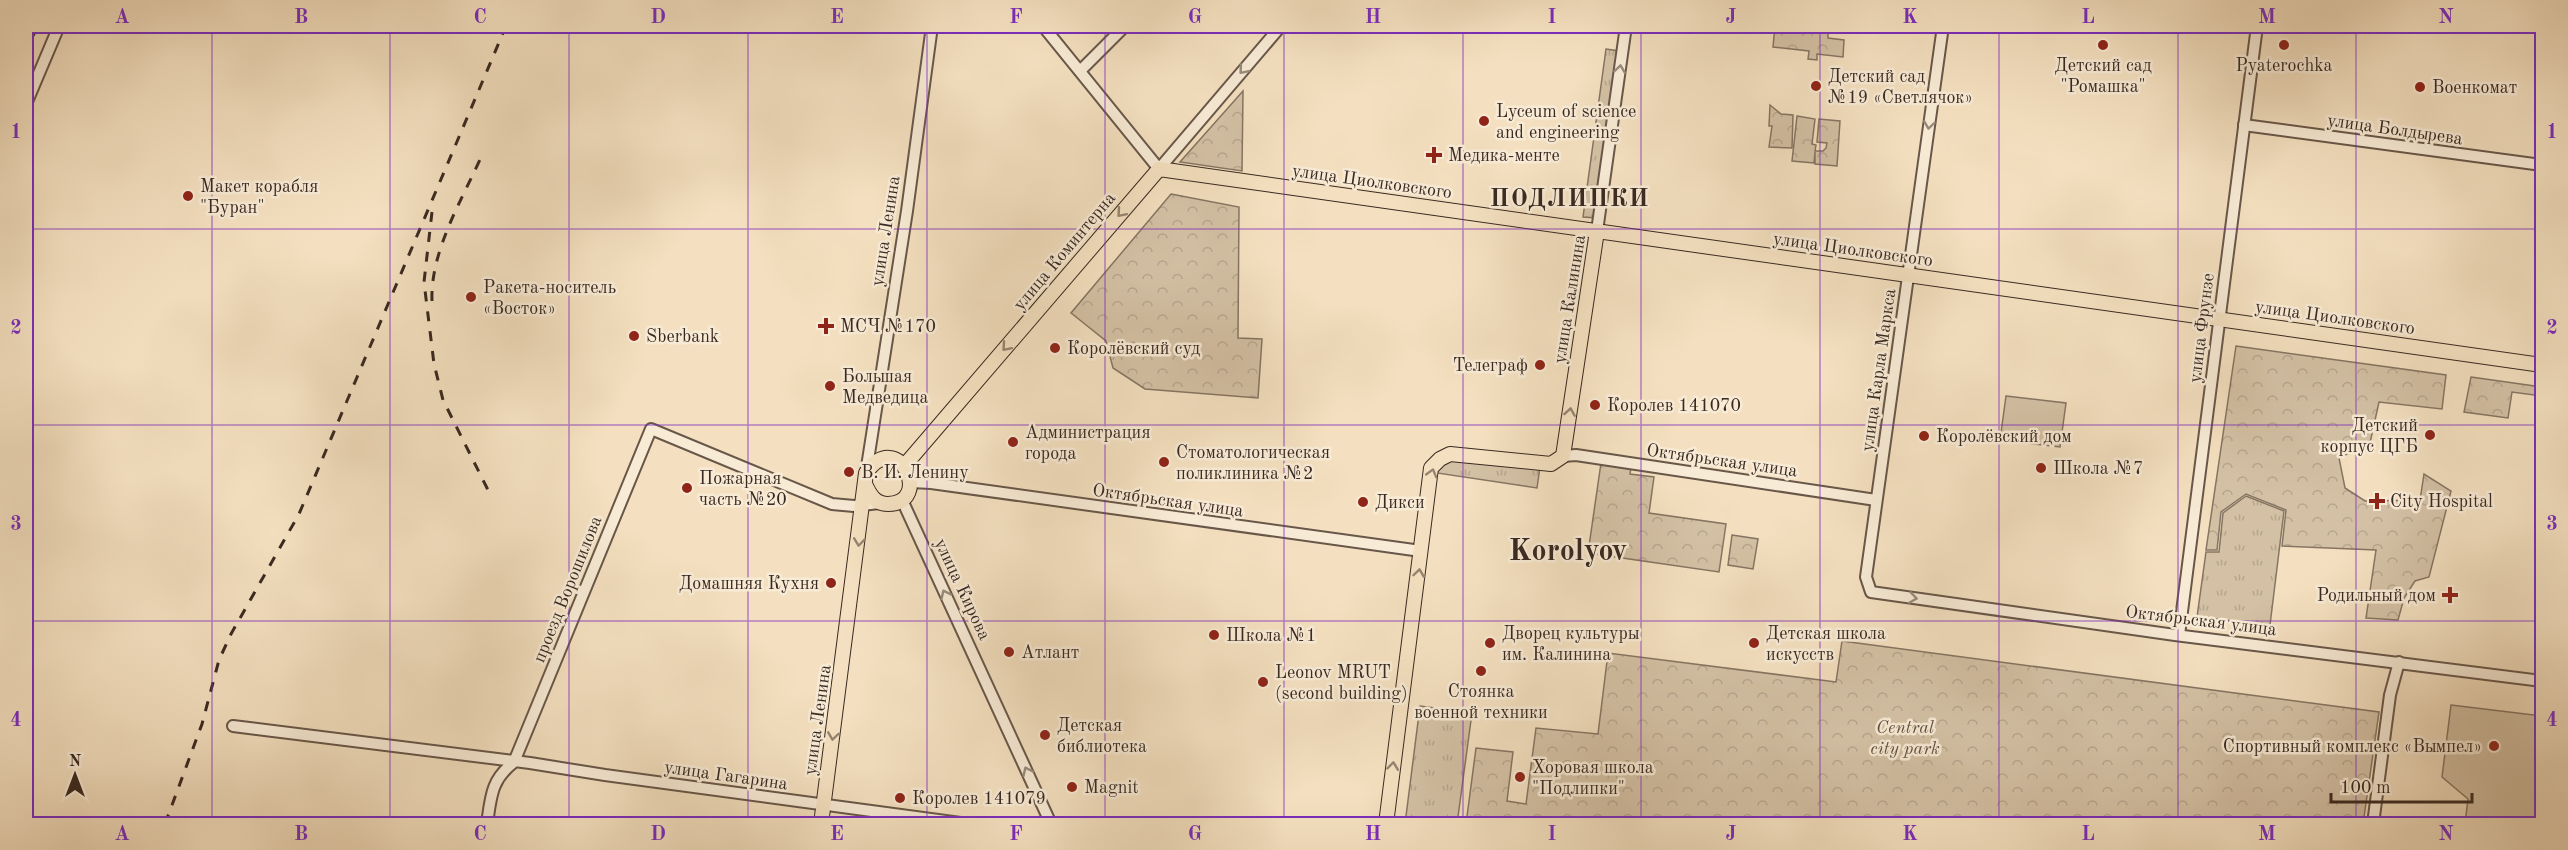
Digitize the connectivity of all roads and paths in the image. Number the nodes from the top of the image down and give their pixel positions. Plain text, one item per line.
1 (28, 26) edge
2 (59, 26) edge
3 (932, 26) edge
4 (1043, 26) edge
5 (1125, 26) edge
6 (1281, 26) edge
7 (1626, 26) edge
8 (1943, 26) edge
9 (2257, 26) edge
10 (26, 31) edge
11 (1080, 70) junction
12 (26, 104) edge
13 (2244, 125) junction
14 (2542, 165) edge
15 (1159, 169) junction
16 (1597, 231) junction
17 (1908, 275) junction
18 (2219, 319) junction
19 (2542, 365) edge
20 (872, 441) junction
21 (1563, 456) junction
22 (883, 459) junction
23 (904, 465) junction
24 (866, 479) junction
25 (911, 482) junction
26 (902, 500) junction
27 (1876, 500) junction
28 (879, 503) junction
29 (863, 506) junction
30 (1421, 551) junction
31 (1866, 577) joint
32 (2179, 635) junction
33 (2399, 662) junction
34 (2542, 681) edge
35 (233, 726) dead end
36 (514, 762) junction
37 (823, 806) junction
38 (487, 825) edge
39 (821, 825) edge
40 (968, 825) edge
41 (1051, 825) edge
42 (1386, 825) edge
43 (2373, 825) edge

1 - 10 highway
2 - 12 street
3 - 20 street, улица Ленина
4 - 11 street
5 - 11 street
6 -> 15 street, улица Коминтерна
16 -> 7 street, улица Калинина
8 -> 17 street, улица Карла Маркса
9 - 13 street, улица Фрунзе
11 - 15 street
13 - 14 street, улица Болдырева
13 - 18 street, улица Фрунзе
15 - 16 main road, улица Циолковского
15 -> 23 main road, улица Коминтерна
16 - 17 main road, улица Циолковского
21 -> 16 main road, улица Калинина
17 - 18 main road, улица Циолковского
17 - 27 street, улица Карла Маркса
18 - 19 main road, улица Циолковского
18 - 32 street, улица Фрунзе
20 - 22 street
20 - 24 street, улица Ленина
21 - 27 street, Октябрьская улица
30 -> 21 main road
22 - 23 main road
22 - 24 main road
23 - 25 main road
24 - 28 main road
24 - 29 main road, улица Ленина
25 - 26 main road
25 - 30 street, Октябрьская улица
26 - 28 main road
41 -> 26 street, улица Кирова
27 - 31 street, улица Карла Маркса
28 - 29 street
29 - 36 street, проезд Ворошилова
29 -> 37 main road, улица Ленина
42 -> 30 main road
31 -> 32 street, Октябрьская улица
32 - 33 street, Октябрьская улица
33 - 34 street, Октябрьская улица
33 - 43 street
35 - 36 street, улица Гагарина
36 - 37 street, улица Гагарина
36 - 38 street, проезд Ворошилова
37 - 39 main road, улица Ленина
37 - 40 street, улица Гагарина

